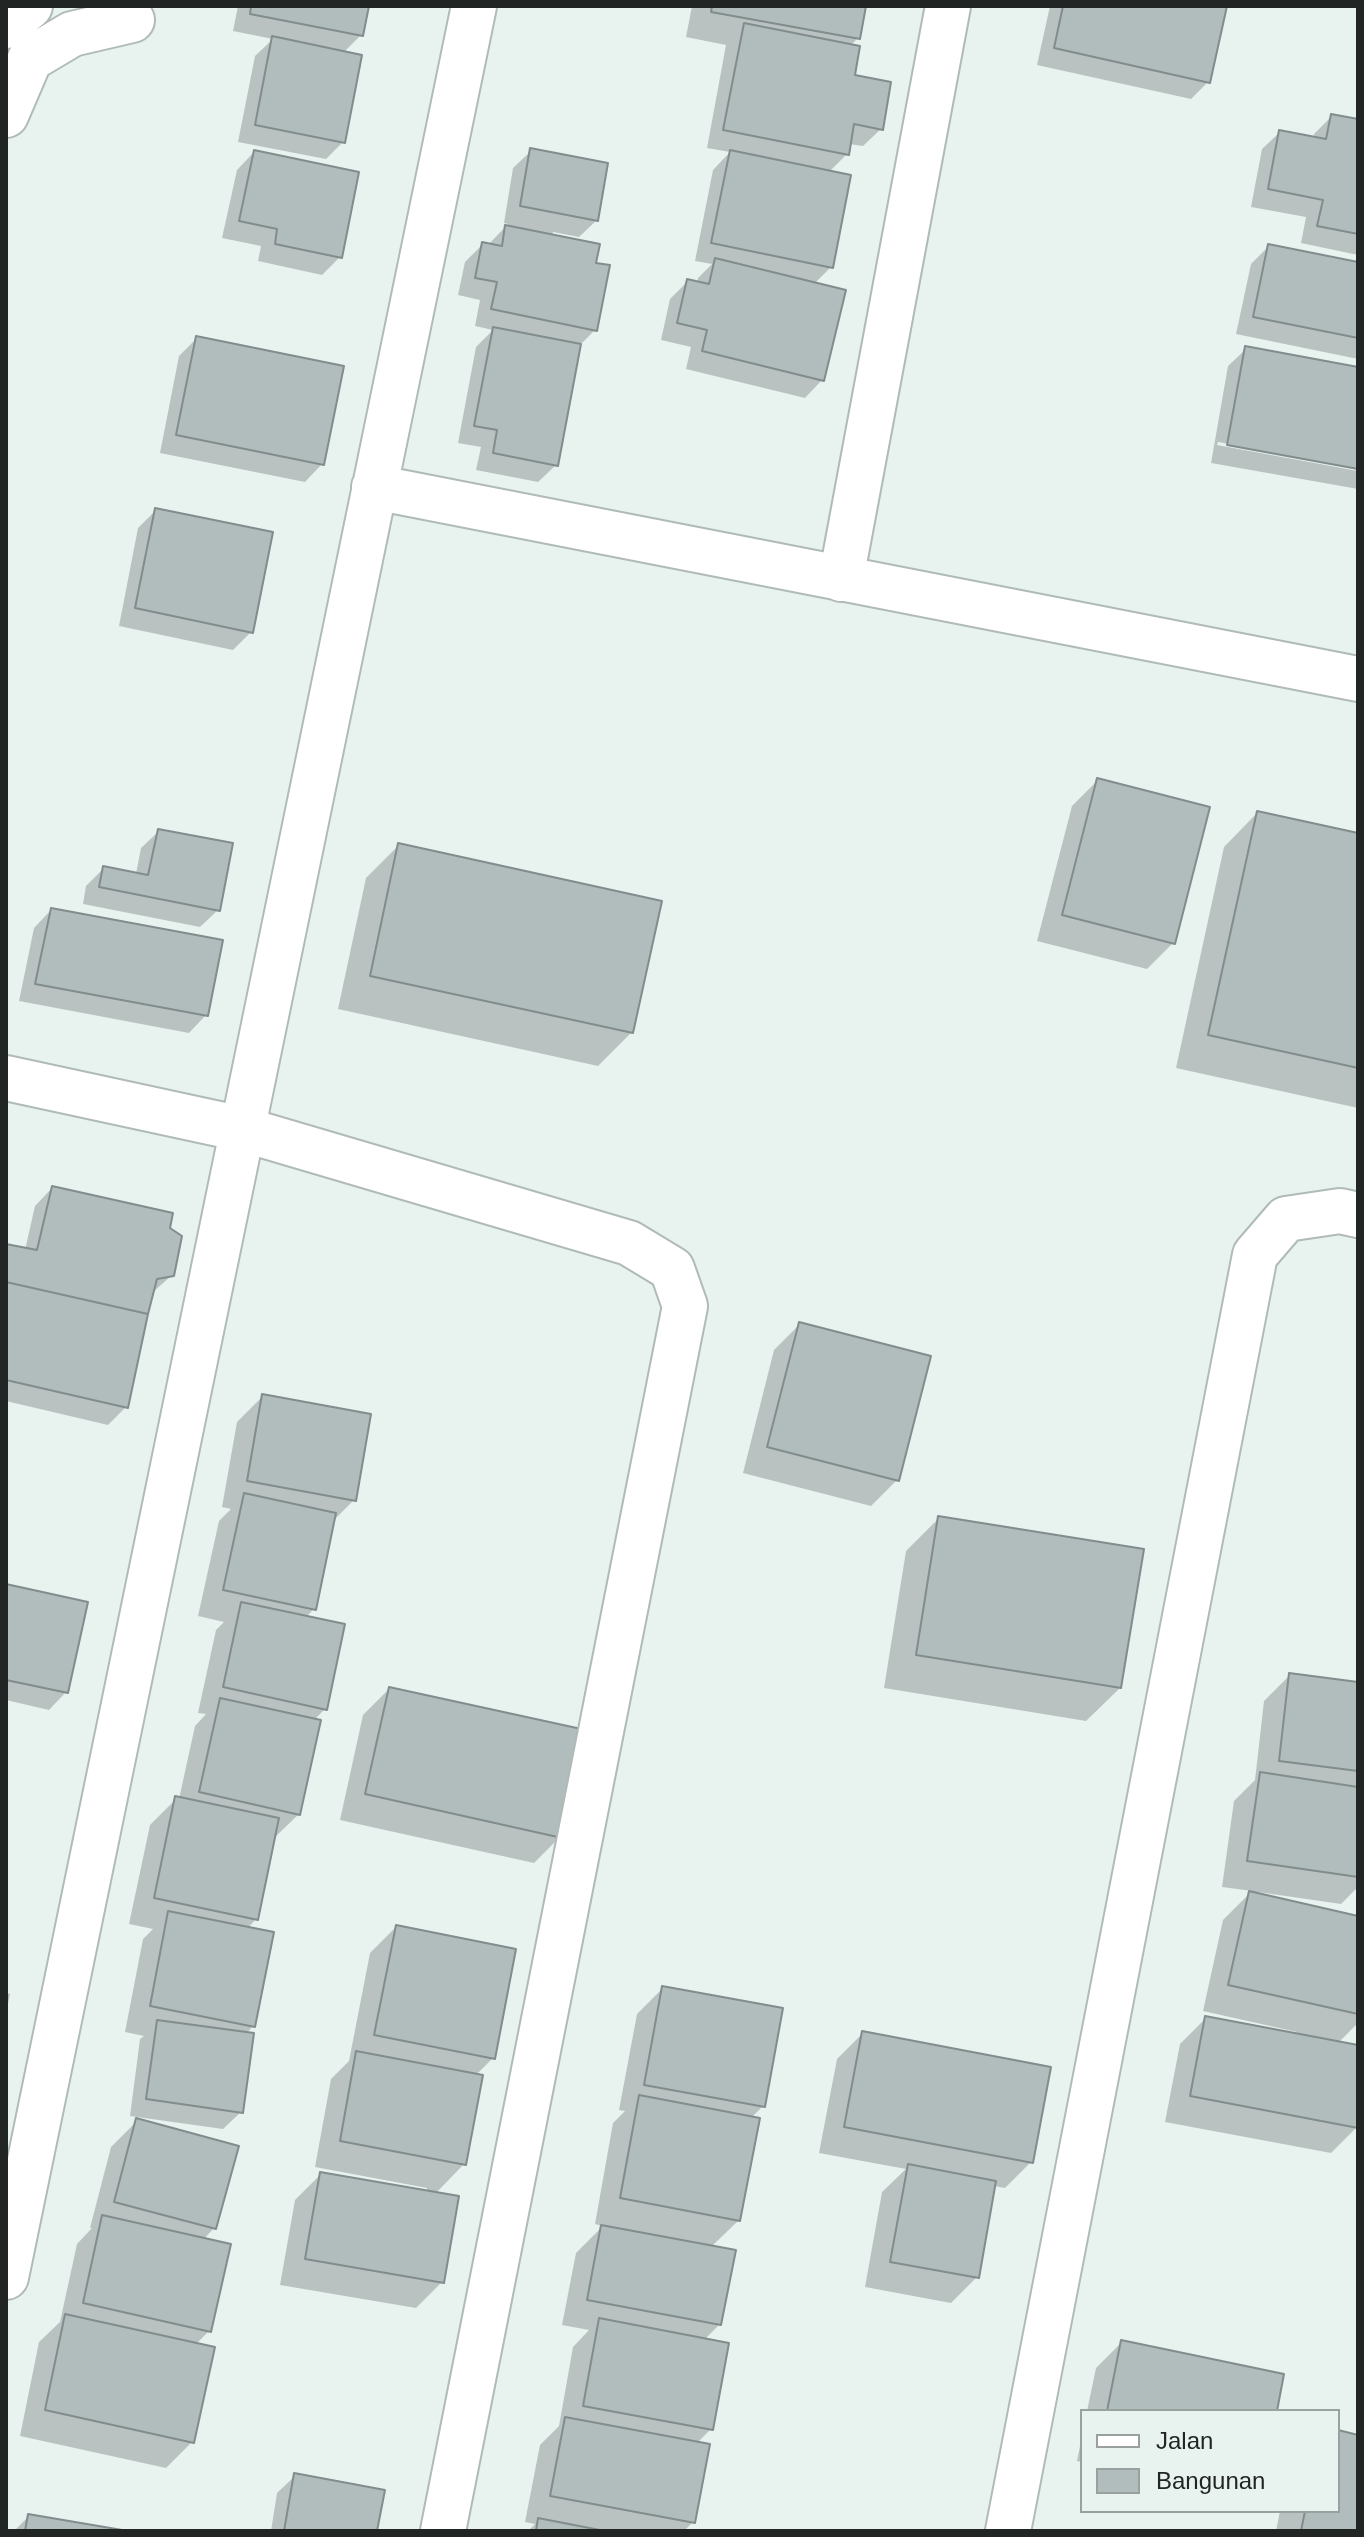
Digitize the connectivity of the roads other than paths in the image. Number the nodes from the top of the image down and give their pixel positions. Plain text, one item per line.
1 (30, 6) edge
2 (474, 6) edge
3 (948, 6) edge
4 (132, 20) dead end
5 (6, 26) edge
6 (6, 115) edge
7 (374, 487) junction
8 (841, 579) junction
9 (1358, 679) edge
10 (6, 1078) edge
11 (242, 1129) junction
12 (1358, 1215) edge
13 (6, 2277) edge
14 (443, 2531) edge
15 (1008, 2531) edge

1 - 5 street
2 - 7 street
3 - 8 street
4 - 6 street
7 - 8 street
7 - 11 street
8 - 9 street
10 - 11 street
11 - 13 street
11 - 14 street
12 - 15 street

